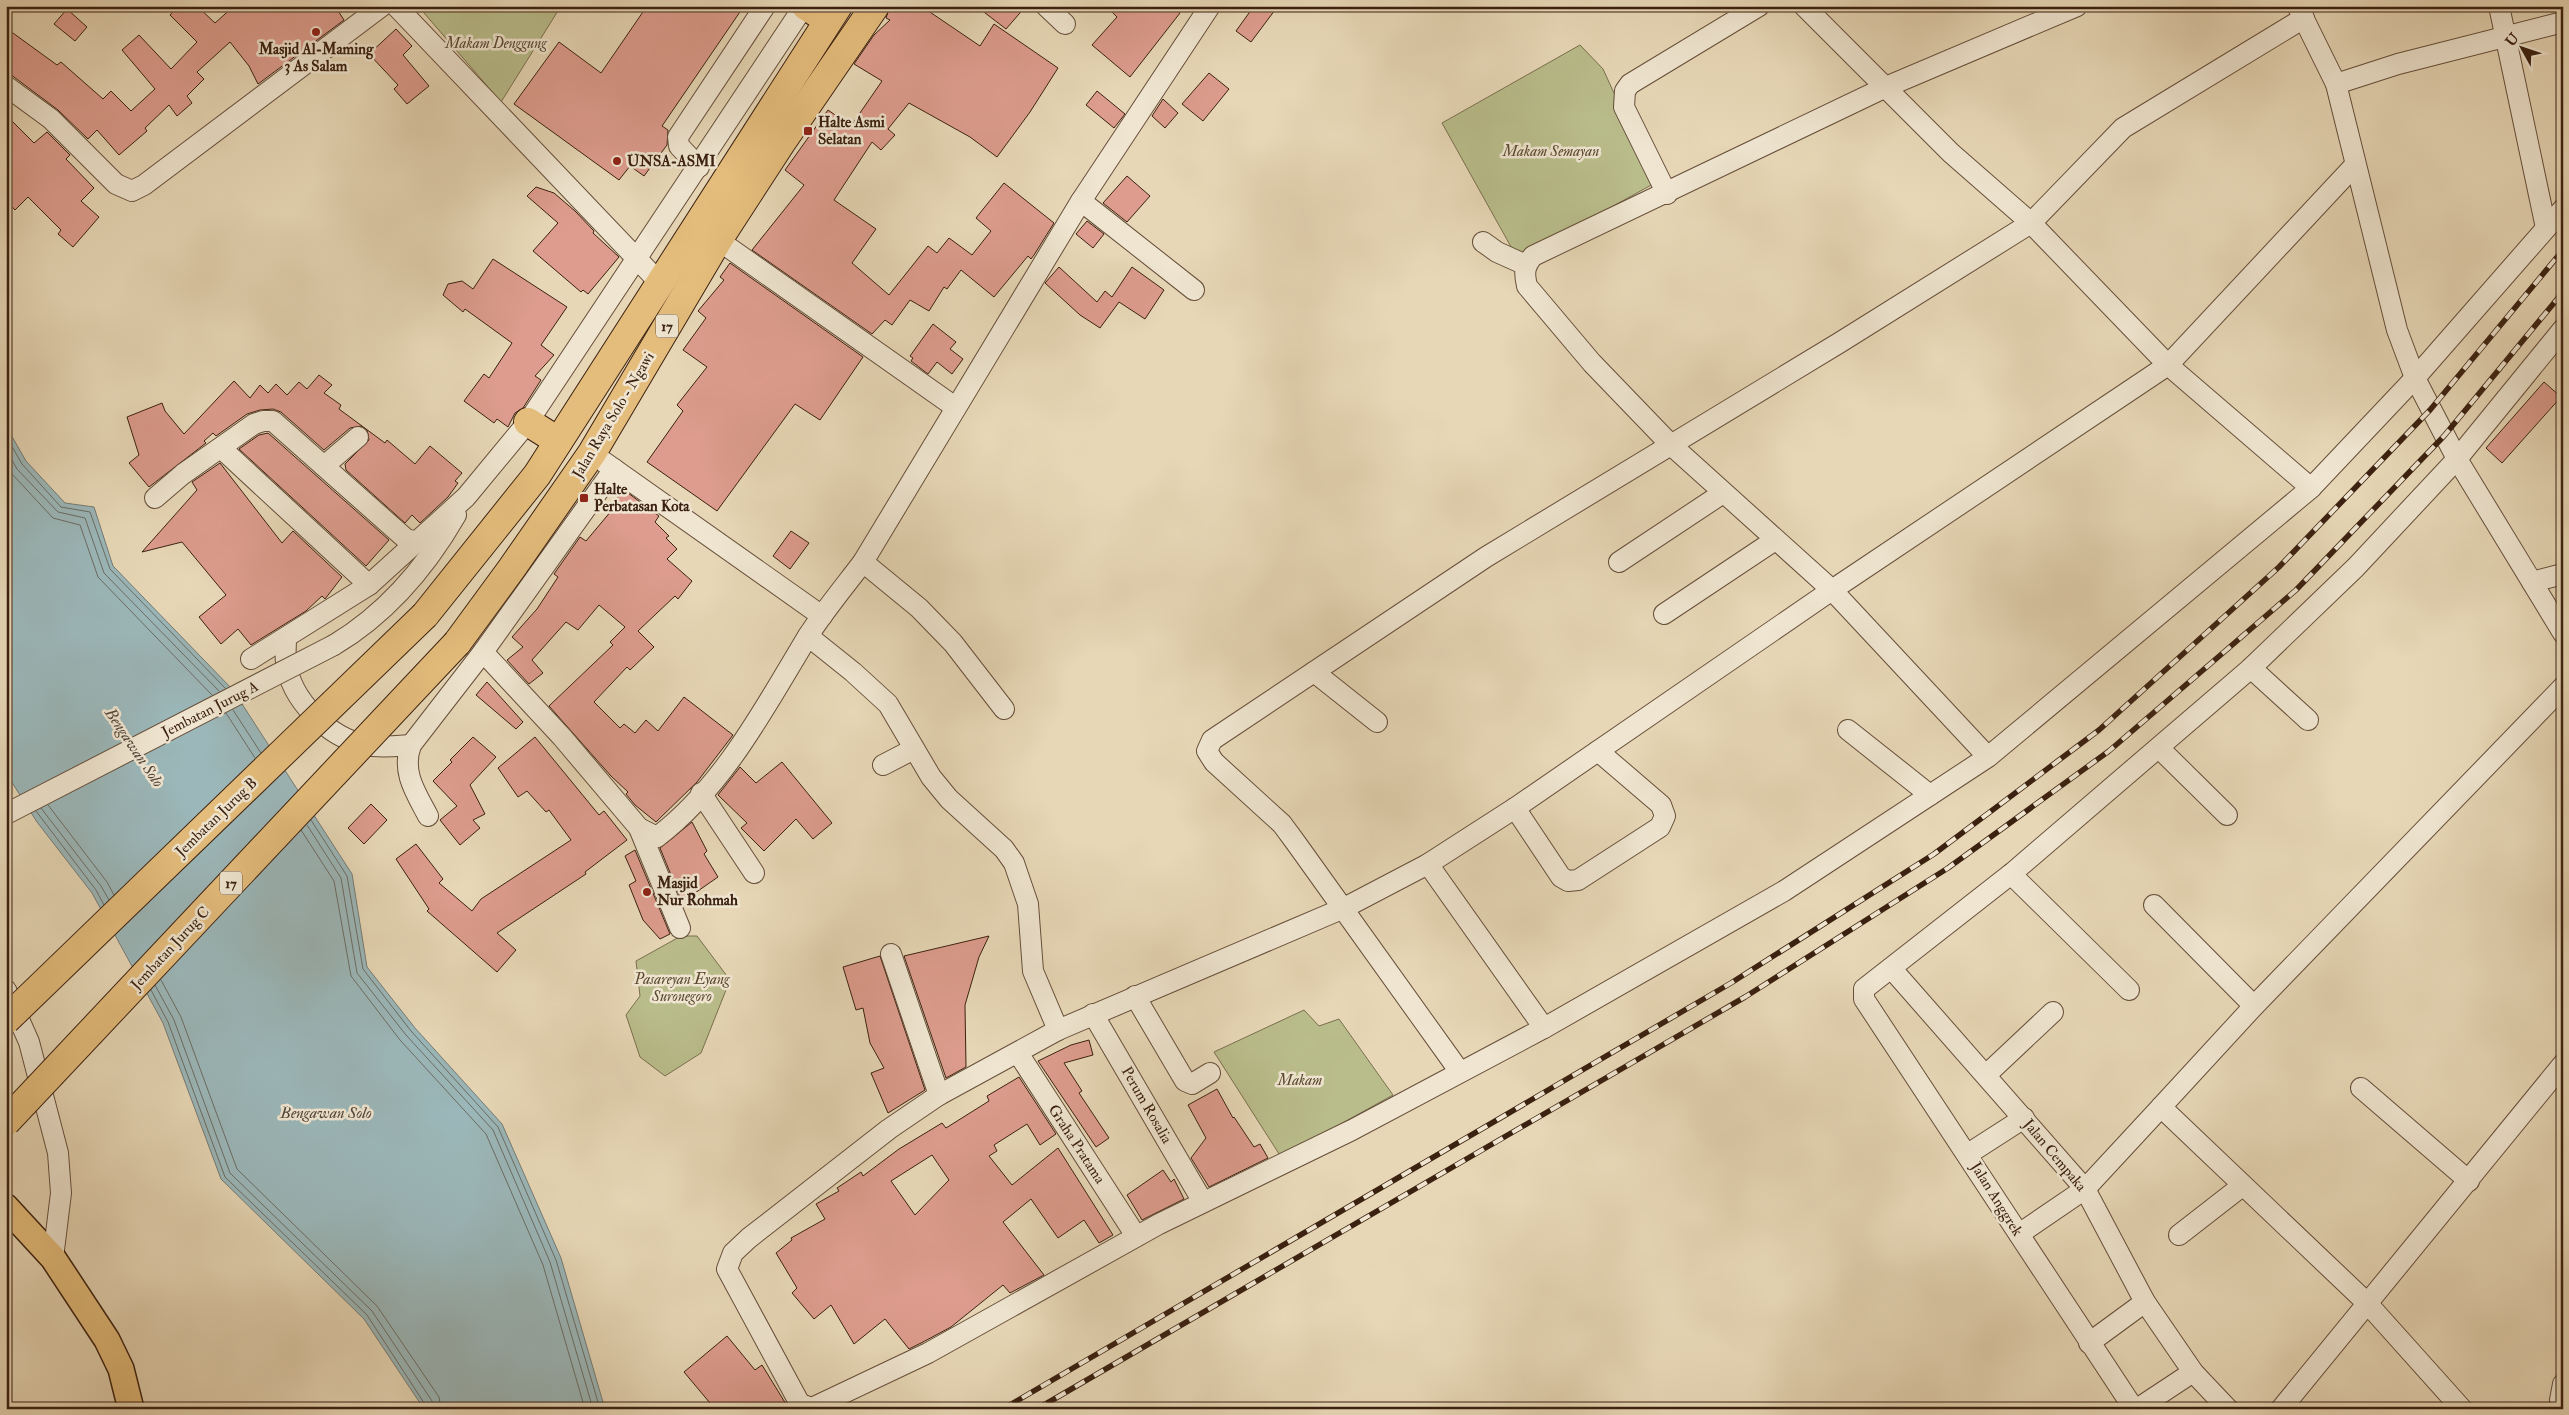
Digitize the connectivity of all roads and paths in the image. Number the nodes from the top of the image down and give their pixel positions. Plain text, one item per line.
1 (382, 6) edge
2 (396, 6) edge
3 (765, 6) edge
4 (805, 6) edge
5 (875, 6) edge
6 (1046, 6) edge
7 (1210, 6) edge
8 (1759, 6) edge
9 (1804, 6) edge
10 (2077, 6) edge
11 (2499, 6) edge
12 (2301, 12) edge
13 (833, 13) edge
14 (2563, 22) edge
15 (1066, 24) dead end
16 (2504, 36) junction
17 (2336, 84) junction
18 (6, 86) edge
19 (1886, 87) junction
20 (2355, 165) junction
21 (699, 167) junction
22 (1667, 194) junction
23 (1081, 201) junction
24 (2563, 209) edge
25 (2031, 223) junction
26 (2546, 228) junction
27 (718, 240) junction
28 (1483, 242) dead end
29 (636, 257) junction
30 (1526, 265) junction
31 (660, 283) junction
32 (1194, 290) dead end
33 (2563, 329) edge
34 (2168, 365) junction
35 (2415, 378) junction
36 (955, 408) junction
37 (528, 422) junction
38 (358, 437) dead end
39 (558, 441) junction
40 (1670, 444) junction
41 (221, 448) junction
42 (592, 453) junction
43 (2457, 459) junction
44 (324, 466) junction
45 (614, 469) junction
46 (2311, 488) junction
47 (1723, 493) junction
48 (466, 497) junction
49 (156, 498) dead end
50 (1775, 540) junction
51 (417, 542) junction
52 (862, 562) junction
53 (1619, 562) dead end
54 (2563, 574) edge
55 (2532, 582) junction
56 (369, 585) junction
57 (1832, 590) junction
58 (425, 614) joint
59 (1664, 614) dead end
60 (822, 616) junction
61 (2563, 633) edge
62 (808, 636) junction
63 (286, 639) junction
64 (456, 643) joint
65 (483, 652) junction
66 (251, 659) dead end
67 (2251, 668) junction
68 (1314, 672) junction
69 (2563, 687) edge
70 (1004, 709) dead end
71 (2308, 720) dead end
72 (1377, 722) dead end
73 (1848, 730) dead end
74 (411, 746) junction
75 (2159, 748) junction
76 (914, 749) junction
77 (1598, 750) junction
78 (1988, 756) junction
79 (883, 766) dead end
80 (702, 793) junction
81 (1930, 795) junction
82 (1515, 808) junction
83 (6, 814) edge
84 (2227, 815) dead end
85 (428, 816) dead end
86 (639, 828) junction
87 (1428, 864) junction
88 (754, 873) dead end
89 (2010, 874) junction
90 (2154, 905) dead end
91 (1344, 908) junction
92 (680, 928) dead end
93 (891, 954) dead end
94 (1891, 968) junction
95 (6, 990) edge
96 (2129, 990) dead end
97 (1135, 996) junction
98 (2254, 1006) junction
99 (2053, 1012) dead end
100 (1093, 1014) junction
101 (6, 1020) edge
102 (1544, 1028) junction
103 (1058, 1030) junction
104 (1018, 1053) junction
105 (2563, 1064) edge
106 (1460, 1072) junction
107 (1210, 1073) dead end
108 (1986, 1075) junction
109 (2361, 1088) dead end
110 (939, 1095) junction
111 (2161, 1107) junction
112 (2024, 1118) junction
113 (6, 1122) edge
114 (1968, 1154) junction
115 (2469, 1181) junction
116 (2242, 1186) junction
117 (2085, 1189) junction
118 (1200, 1197) dead end
119 (6, 1207) edge
120 (2018, 1234) junction
121 (2179, 1235) dead end
122 (1136, 1236) junction
123 (53, 1258) junction
124 (2146, 1302) junction
125 (2367, 1304) junction
126 (2089, 1343) junction
127 (2193, 1372) junction
128 (131, 1409) edge
129 (2135, 1409) edge
130 (2228, 1409) edge
131 (2281, 1409) edge
132 (2462, 1409) edge

1 - 18 street
2 - 29 street
3 - 21 street
4 - 13 highway
4 - 21 street
5 - 27 highway, Jalan Raya Solo - Ngawi / 17
6 - 15 street
7 - 23 street
8 - 22 street
9 - 19 street
10 - 19 street
11 - 16 street
12 - 17 street
12 - 25 street
13 - 31 highway, Jalan Raya Solo - Ngawi / 17
14 - 16 street
16 - 17 street
16 - 26 street
17 - 20 street
19 - 22 street
19 - 25 street
20 - 34 street
20 - 35 street
21 - 29 street
22 - 30 street
23 - 32 street
23 - 36 street
24 - 26 street
25 - 34 street
25 - 40 street
26 - 35 street
27 - 36 street
27 - 42 highway, Jalan Raya Solo - Ngawi / 17
28 - 30 street
29 - 31 street
29 - 37 street
30 - 40 street
31 - 39 highway, Jalan Raya Solo - Ngawi / 17
33 - 43 street
34 - 46 street
34 - 57 street
35 - 43 street
35 - 46 street
36 - 52 street
37 - 39 highway
37 - 48 street
38 - 44 street
39 - 58 highway, Jalan Raya Solo - Ngawi / 17
40 - 47 street
40 - 68 street
41 - 44 street
41 - 49 street
41 - 56 street
42 - 45 street
42 - 64 highway, Jalan Raya Solo - Ngawi / 17
43 - 55 street
43 - 67 street
44 - 51 street
45 - 60 street
45 - 65 street
46 - 78 street
47 - 50 street
47 - 53 street
48 - 51 street
48 - 83 street, Jembatan Jurug A, bridge
50 - 57 street
50 - 59 street
51 - 56 street
52 - 60 street
52 - 70 street
54 - 55 street
55 - 61 street
56 - 63 street
57 - 77 street
57 - 78 street
58 - 101 highway, Jembatan Jurug B / 17, bridge
60 - 62 street
62 - 76 street
62 - 80 street
63 - 66 street
63 - 74 street
64 - 113 highway, Jembatan Jurug C / 17, bridge
65 - 74 street
65 - 86 street
67 - 71 street
67 - 75 street
68 - 72 street
68 - 91 street
69 - 98 street
73 - 81 street
74 - 85 street
75 - 84 street
75 - 89 street
76 - 79 street
76 - 103 street
77 - 82 street
77 - 82 street
78 - 81 street
80 - 86 street
80 - 88 street
81 - 102 street
82 - 87 street
86 - 92 street
87 - 91 street
87 - 102 street
89 - 94 street
89 - 96 street
90 - 98 street
91 - 97 street
91 - 106 street
93 - 110 street
94 - 108 street, Jalan Cempaka
94 - 114 street, Jalan Anggrek
95 - 123 street
97 - 100 street
97 - 107 street
98 - 111 street
99 - 108 street
100 - 103 street
100 - 118 street, Perum Rosalia
102 - 106 street
103 - 104 street
104 - 110 street
104 - 122 street, Graha Pratama
105 - 115 street
106 - 122 street
108 - 112 street, Jalan Cempaka
109 - 115 street
110 - 122 street
111 - 116 street
111 - 117 street
112 - 114 street
112 - 117 street, Jalan Cempaka
114 - 120 street, Jalan Anggrek
115 - 125 street
116 - 121 street
116 - 125 street
117 - 120 street
117 - 124 street, Jalan Cempaka
119 - 123 main road
120 - 126 street, Jalan Anggrek
123 - 128 main road
124 - 126 street
124 - 127 street, Jalan Cempaka
125 - 131 street
125 - 132 street
126 - 129 street, Jalan Anggrek
127 - 129 street
127 - 130 street, Jalan Cempaka

